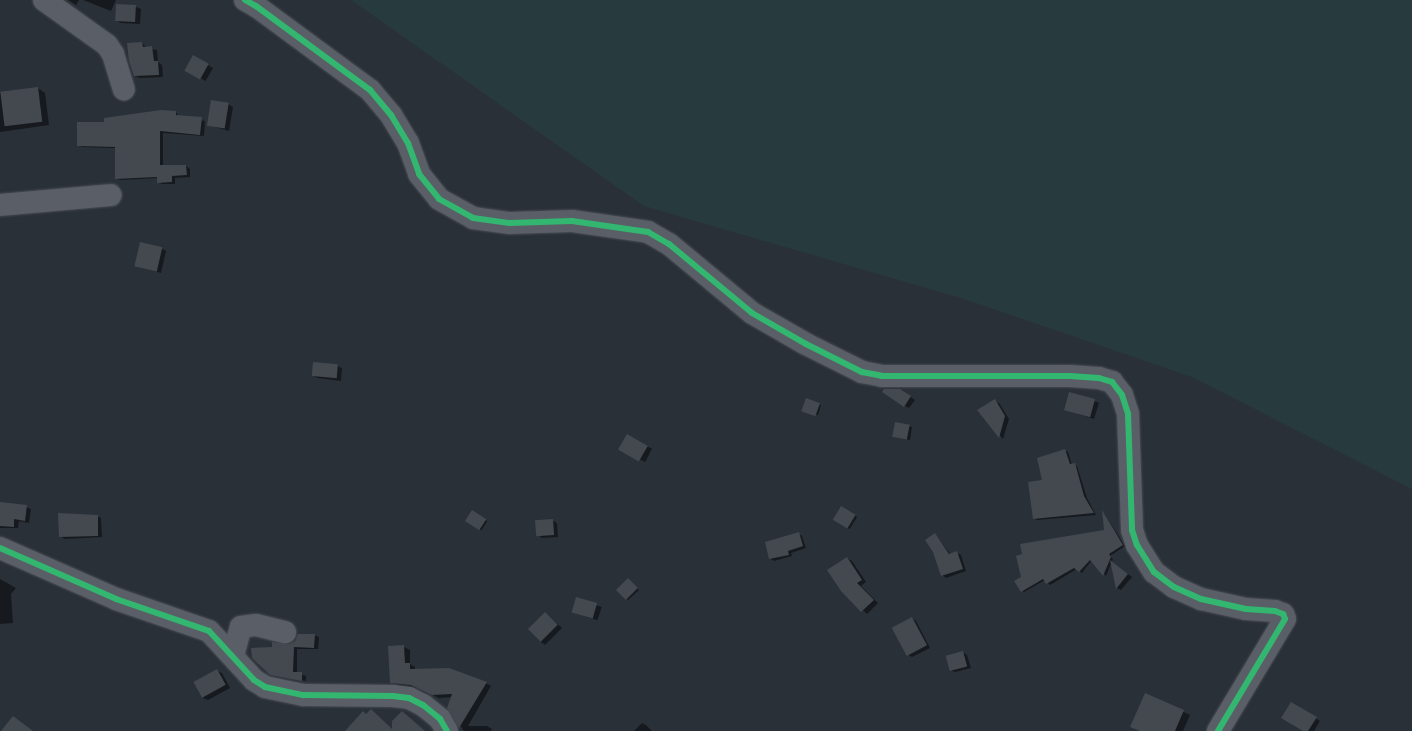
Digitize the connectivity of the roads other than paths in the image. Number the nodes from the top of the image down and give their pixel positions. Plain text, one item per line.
1 (44, 0) edge
2 (245, 0) edge
3 (124, 89) dead end
4 (111, 195) dead end
5 (0, 205) edge
6 (0, 548) edge
7 (285, 632) dead end
8 (233, 656) junction
9 (447, 731) edge
10 (1218, 731) edge

1 - 3 street
2 - 10 street
4 - 5 street
6 - 8 street
7 - 8 street
8 - 9 street

